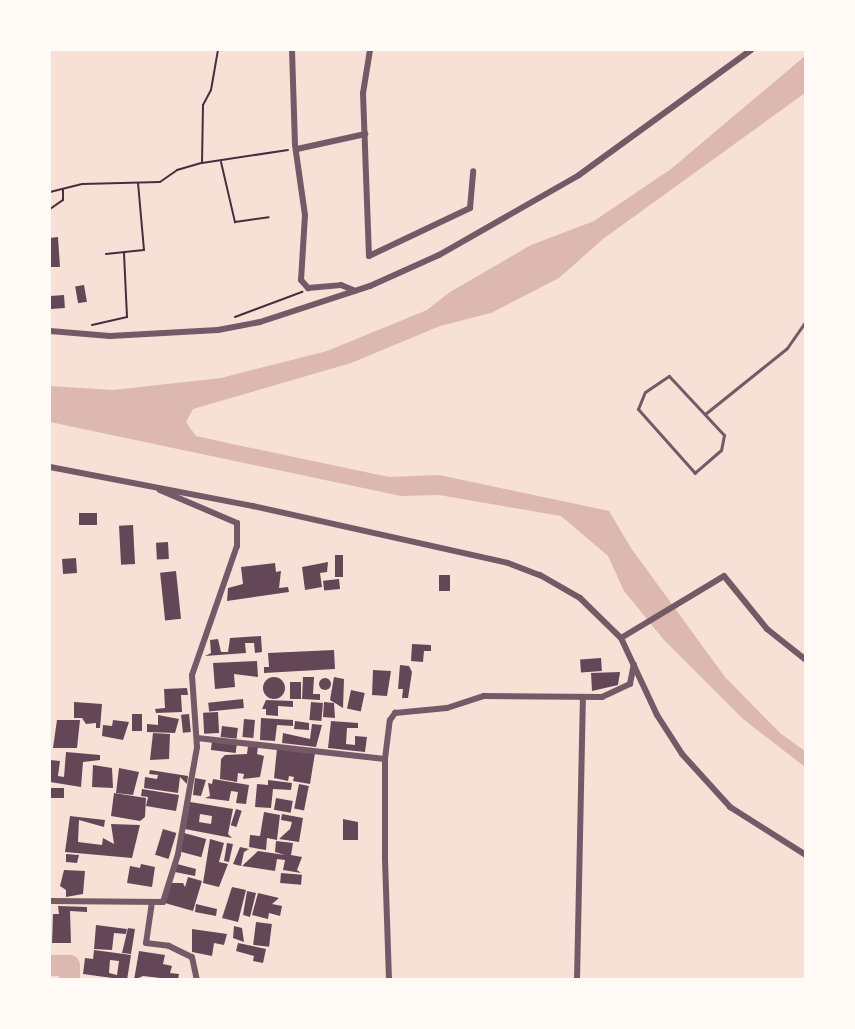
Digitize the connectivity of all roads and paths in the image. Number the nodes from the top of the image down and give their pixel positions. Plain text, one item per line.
1 (218, 50) edge
2 (292, 50) edge
3 (370, 50) edge
4 (751, 50) edge
5 (365, 134) junction
6 (297, 149) junction
7 (220, 161) junction
8 (202, 163) junction
9 (473, 171) dead end
10 (138, 183) junction
11 (63, 190) junction
12 (50, 192) edge
13 (50, 209) edge
14 (269, 217) dead end
15 (124, 253) junction
16 (106, 254) dead end
17 (308, 288) junction
18 (356, 291) junction
19 (227, 321) dead end
20 (806, 321) edge
21 (87, 325) dead end
22 (50, 331) edge
23 (705, 414) junction
24 (50, 467) edge
25 (152, 486) junction
26 (623, 636) junction
27 (806, 660) edge
28 (634, 664) junction
29 (583, 699) junction
30 (197, 738) junction
31 (385, 759) junction
32 (806, 855) edge
33 (50, 902) edge
34 (152, 902) junction
35 (197, 980) edge
36 (389, 980) edge
37 (577, 980) edge

1 - 8 path
2 - 6 street
3 - 5 street
4 - 18 street
5 - 6 street
5 - 9 street
6 - 7 path
6 - 17 street
7 - 8 path
7 - 14 path
8 - 10 path
10 - 11 path
10 - 15 path
11 - 12 path
11 - 13 path
15 - 16 path
15 - 21 path
17 - 18 street
17 - 19 path
18 - 22 street
20 - 23 lane
23 - 23 lane
24 - 25 street
25 - 26 street
25 - 30 street
26 - 27 street
26 - 28 street
28 - 29 street
28 - 32 street
29 - 31 street
29 - 37 street
30 - 31 street
30 - 34 street
31 - 36 street
33 - 34 street
34 - 35 street

